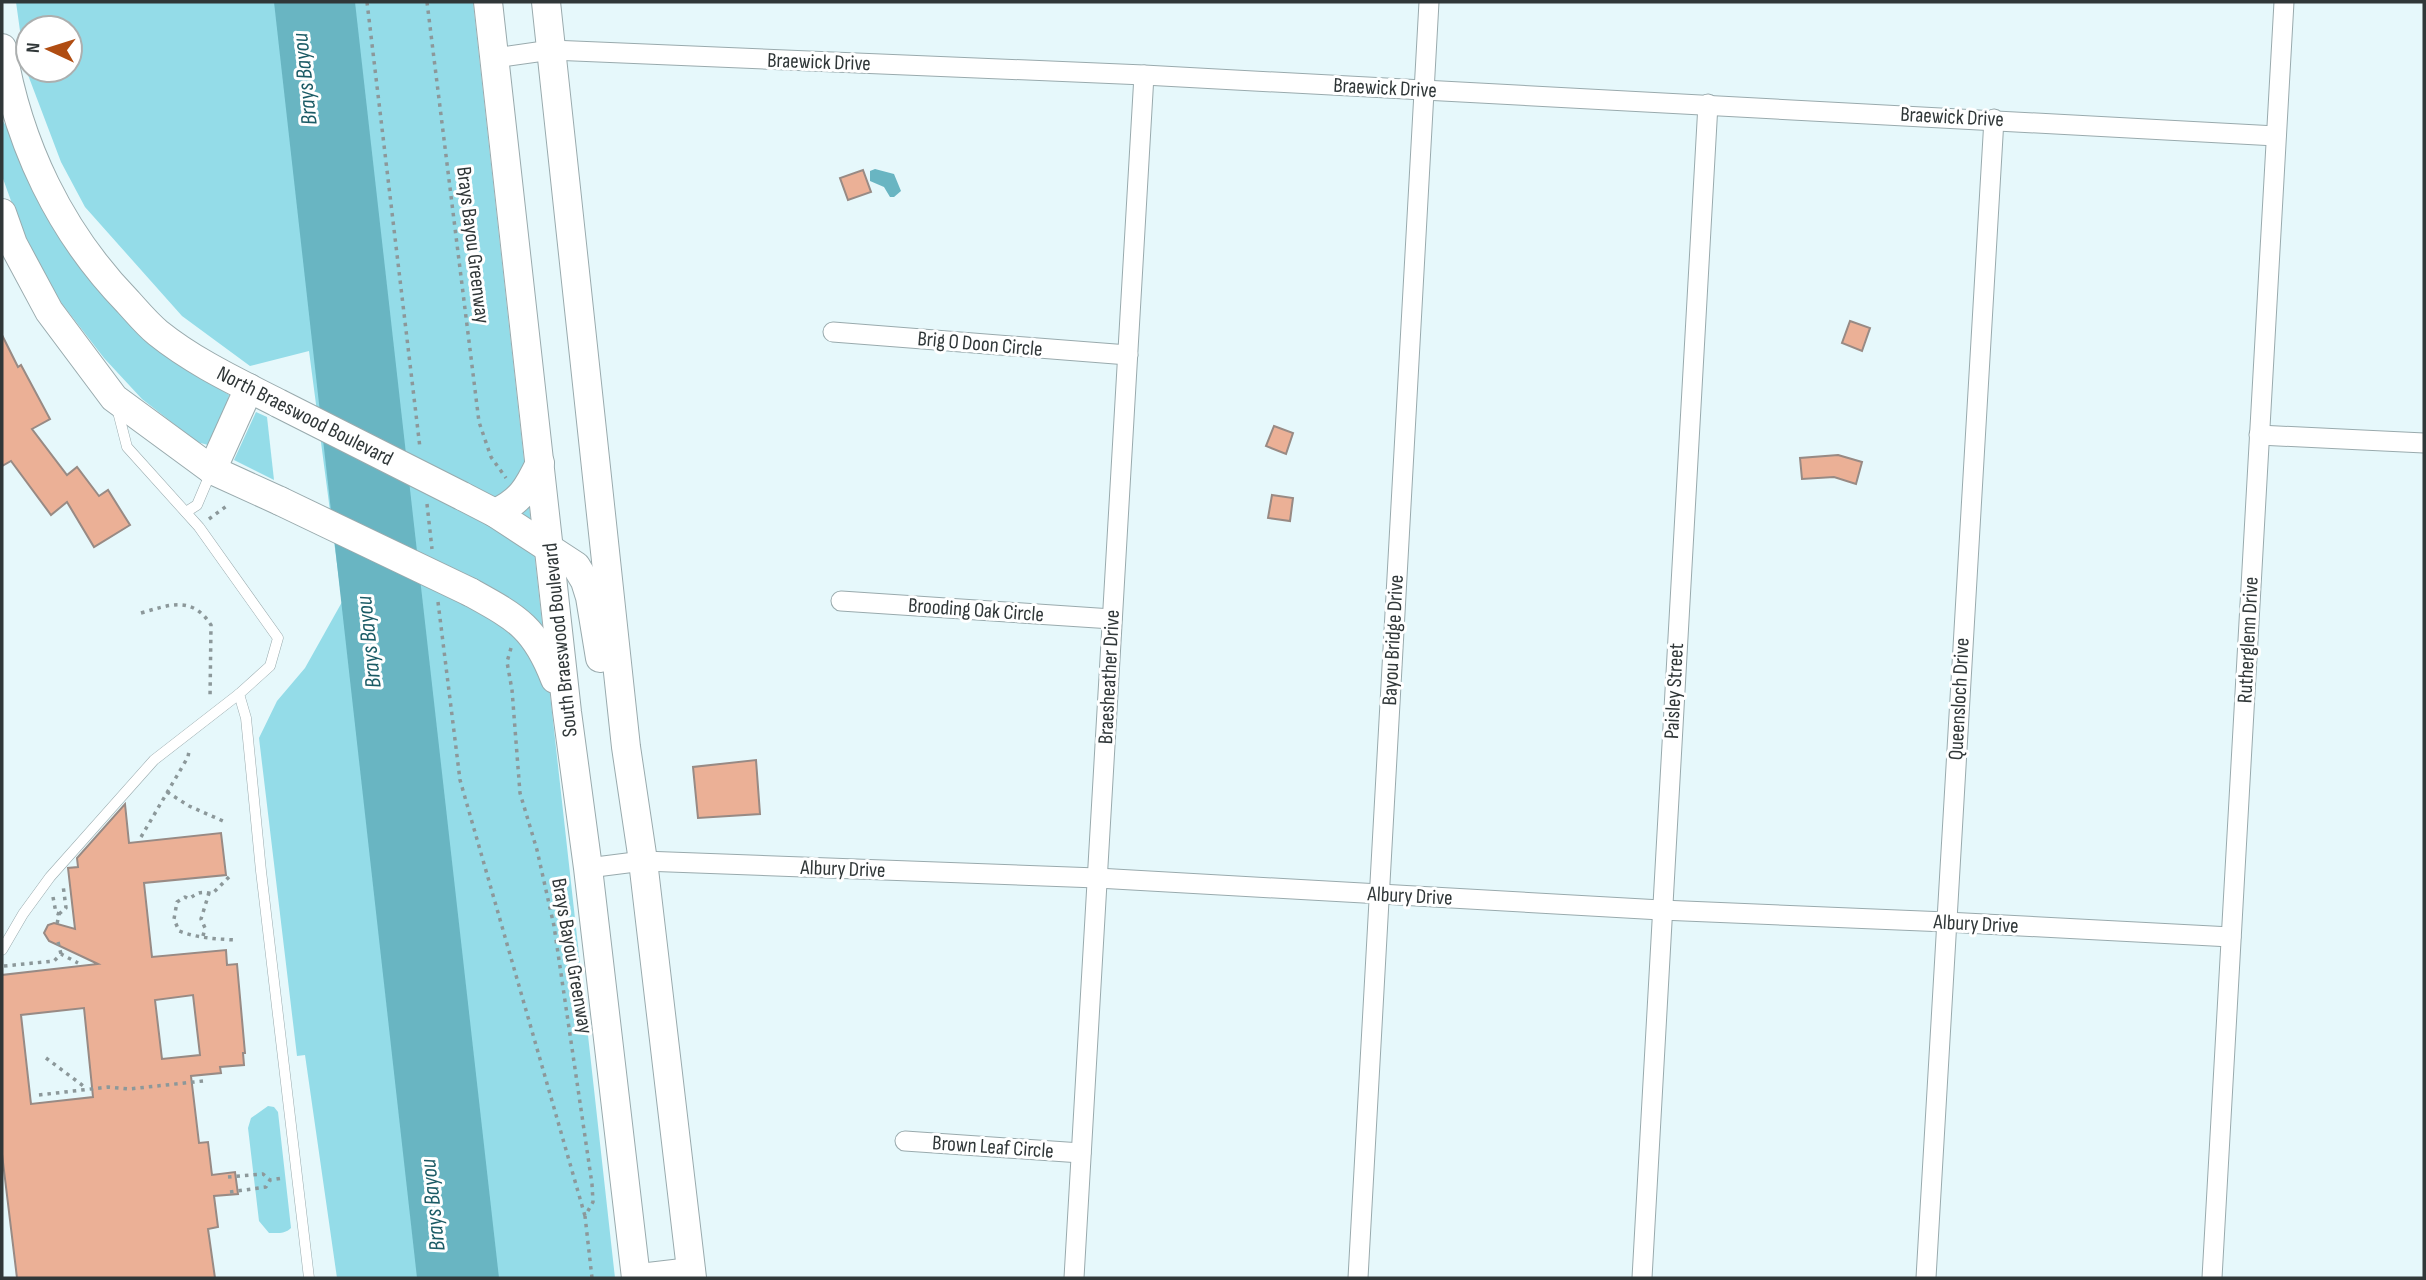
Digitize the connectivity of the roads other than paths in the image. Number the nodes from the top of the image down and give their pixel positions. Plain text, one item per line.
1 (488, 2) edge
2 (546, 2) edge
3 (1429, 2) edge
4 (2284, 2) edge
5 (2, 48) edge
6 (551, 50) junction
7 (494, 58) junction
8 (1144, 75) junction
9 (1424, 90) junction
10 (6, 91) edge
11 (1708, 104) junction
12 (1994, 120) junction
13 (2276, 136) junction
14 (2, 213) edge
15 (833, 332) dead end
16 (1128, 355) junction
17 (250, 388) junction
18 (114, 397) junction
19 (2259, 435) junction
20 (2424, 443) edge
21 (540, 463) junction
22 (212, 470) junction
23 (186, 512) junction
24 (495, 513) junction
25 (550, 548) junction
26 (841, 601) dead end
27 (1112, 619) junction
28 (239, 694) junction
29 (567, 712) junction
30 (626, 747) junction
31 (643, 861) junction
32 (588, 869) junction
33 (1097, 878) junction
34 (1380, 894) junction
35 (1661, 910) junction
36 (1946, 922) junction
37 (2231, 937) junction
38 (2, 950) edge
39 (905, 1140) dead end
40 (1082, 1153) junction
41 (692, 1275) edge
42 (309, 1278) edge
43 (638, 1278) edge
44 (1074, 1278) edge
45 (1358, 1278) edge
46 (1642, 1278) edge
47 (1926, 1278) edge
48 (2211, 1278) edge

1 - 7 main road, South Braeswood Boulevard
2 - 6 main road
3 - 9 street, Bayou Bridge Drive
4 - 13 street, Rutherglenn Drive
5 - 10 main road, North Braeswood Boulevard
6 - 7 street, Braewick Drive
6 - 8 street, Braewick Drive
6 - 30 main road
7 - 21 main road, South Braeswood Boulevard
8 - 9 street, Braewick Drive
8 - 16 street, Braesheather Drive
9 - 11 street, Braewick Drive
9 - 34 street, Bayou Bridge Drive
10 - 17 main road, North Braeswood Boulevard
11 - 12 street, Braewick Drive
11 - 35 street, Paisley Street
12 - 13 street, Braewick Drive
12 - 36 street, Queensloch Drive
13 - 19 street, Rutherglenn Drive
14 - 18 main road
15 - 16 street, Brig O Doon Circle
16 - 27 street, Braesheather Drive
17 - 22 main road
17 - 24 main road, North Braeswood Boulevard, bridge
18 - 22 main road
18 - 23 lane
19 - 20 street
19 - 37 street, Rutherglenn Drive
21 - 24 main road
21 - 25 main road, South Braeswood Boulevard
22 - 23 lane
22 - 29 main road, bridge
23 - 28 lane
24 - 25 main road, North Braeswood Boulevard
25 - 29 main road, South Braeswood Boulevard
25 - 30 main road, North Braeswood Boulevard
26 - 27 street, Brooding Oak Circle
27 - 33 street, Braesheather Drive
28 - 38 lane
28 - 42 lane
29 - 32 main road, South Braeswood Boulevard
30 - 31 main road
31 - 32 street, Albury Drive
31 - 33 street, Albury Drive
31 - 41 main road
32 - 43 main road, South Braeswood Boulevard
33 - 34 street, Albury Drive
33 - 40 street, Braesheather Drive
34 - 35 street, Albury Drive
34 - 45 street, Bayou Bridge Drive
35 - 36 street, Albury Drive
35 - 46 street, Paisley Street
36 - 37 street, Albury Drive
36 - 47 street, Queensloch Drive
37 - 48 street, Rutherglenn Drive
39 - 40 street, Brown Leaf Circle
40 - 44 street, Braesheather Drive
41 - 43 main road

